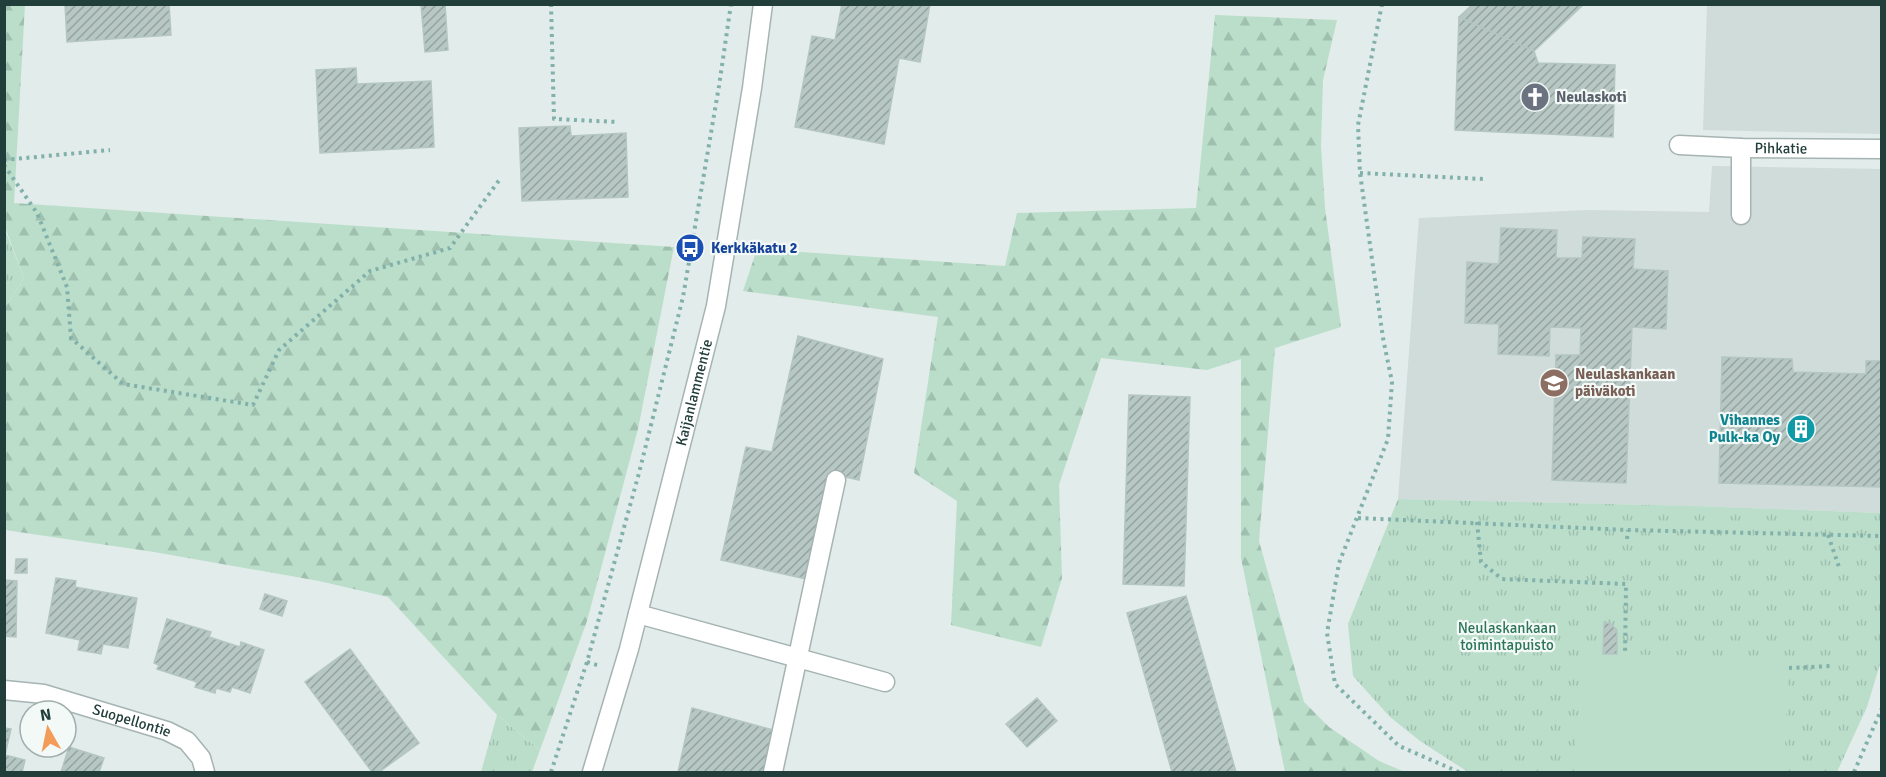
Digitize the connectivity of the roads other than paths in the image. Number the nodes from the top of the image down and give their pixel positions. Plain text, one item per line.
1 (763, 4) edge
2 (1679, 145) dead end
3 (1741, 148) junction
4 (1881, 149) edge
5 (1741, 215) dead end
6 (836, 480) dead end
7 (638, 614) junction
8 (796, 658) junction
9 (885, 682) dead end
10 (4, 690) edge
11 (205, 772) edge
12 (592, 772) edge
13 (772, 772) edge

1 - 7 street, Kaijanlammentie
2 - 3 street, Pihkatie
3 - 4 street, Pihkatie
3 - 5 street
6 - 8 street
7 - 8 street
7 - 12 street, Kaijanlammentie
8 - 9 street
8 - 13 street
10 - 11 street, Suopellontie

